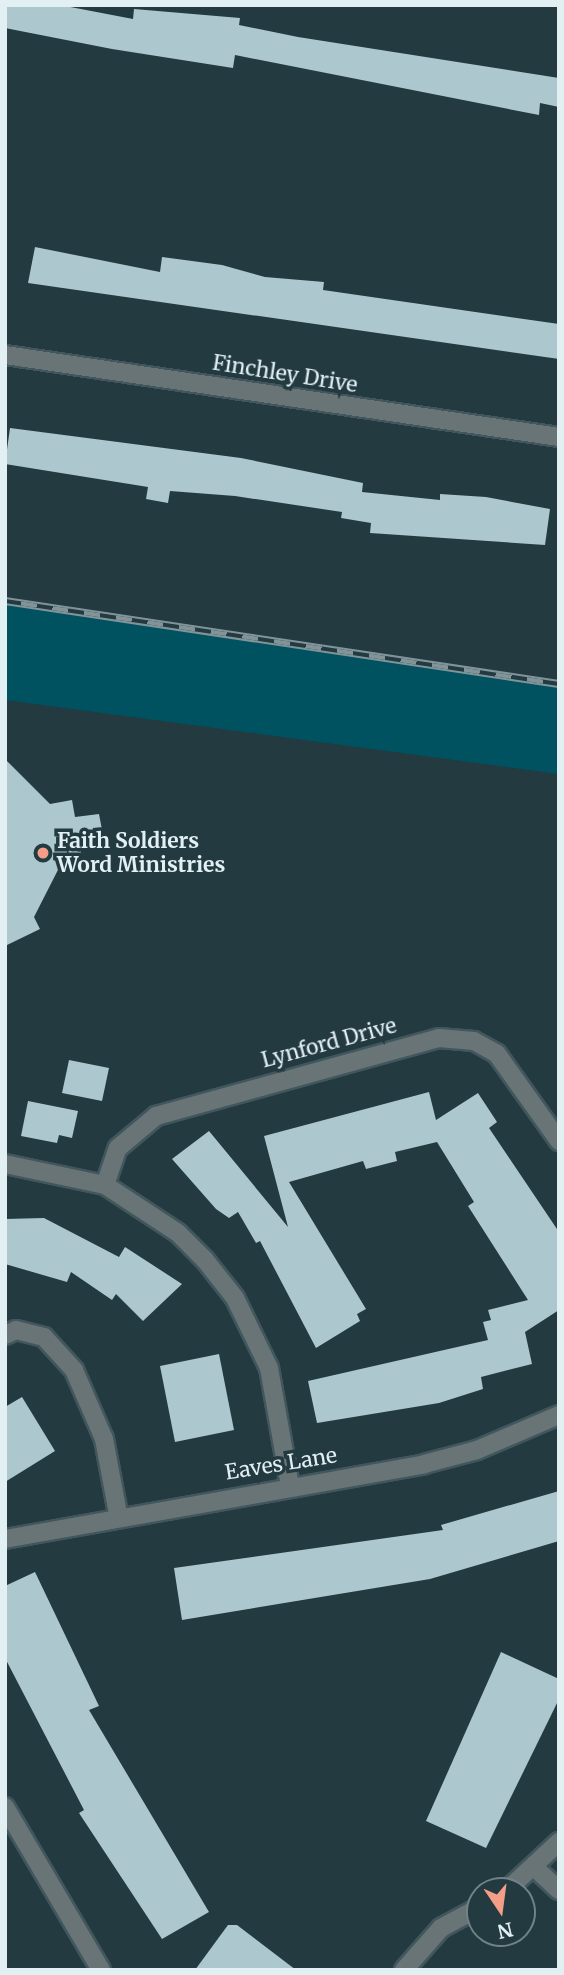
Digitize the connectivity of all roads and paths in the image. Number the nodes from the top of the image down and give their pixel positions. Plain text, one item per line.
1 (5, 355) edge
2 (559, 438) edge
3 (559, 1142) edge
4 (5, 1164) edge
5 (106, 1185) junction
6 (5, 1335) edge
7 (559, 1415) edge
8 (290, 1486) junction
9 (118, 1514) junction
10 (5, 1539) edge
11 (5, 1807) edge
12 (559, 1842) edge
13 (534, 1867) junction
14 (522, 1877) edge
15 (559, 1890) edge
16 (466, 1915) edge
17 (101, 1970) edge
18 (404, 1970) edge

1 - 2 street, Finchley Drive
3 - 5 street, Lynford Drive
4 - 5 street
5 - 8 street
6 - 9 street
7 - 8 street, Eaves Lane
8 - 9 street, Eaves Lane
9 - 10 street, Eaves Lane
11 - 17 street
12 - 13 street
13 - 14 street
13 - 15 street
16 - 18 street

